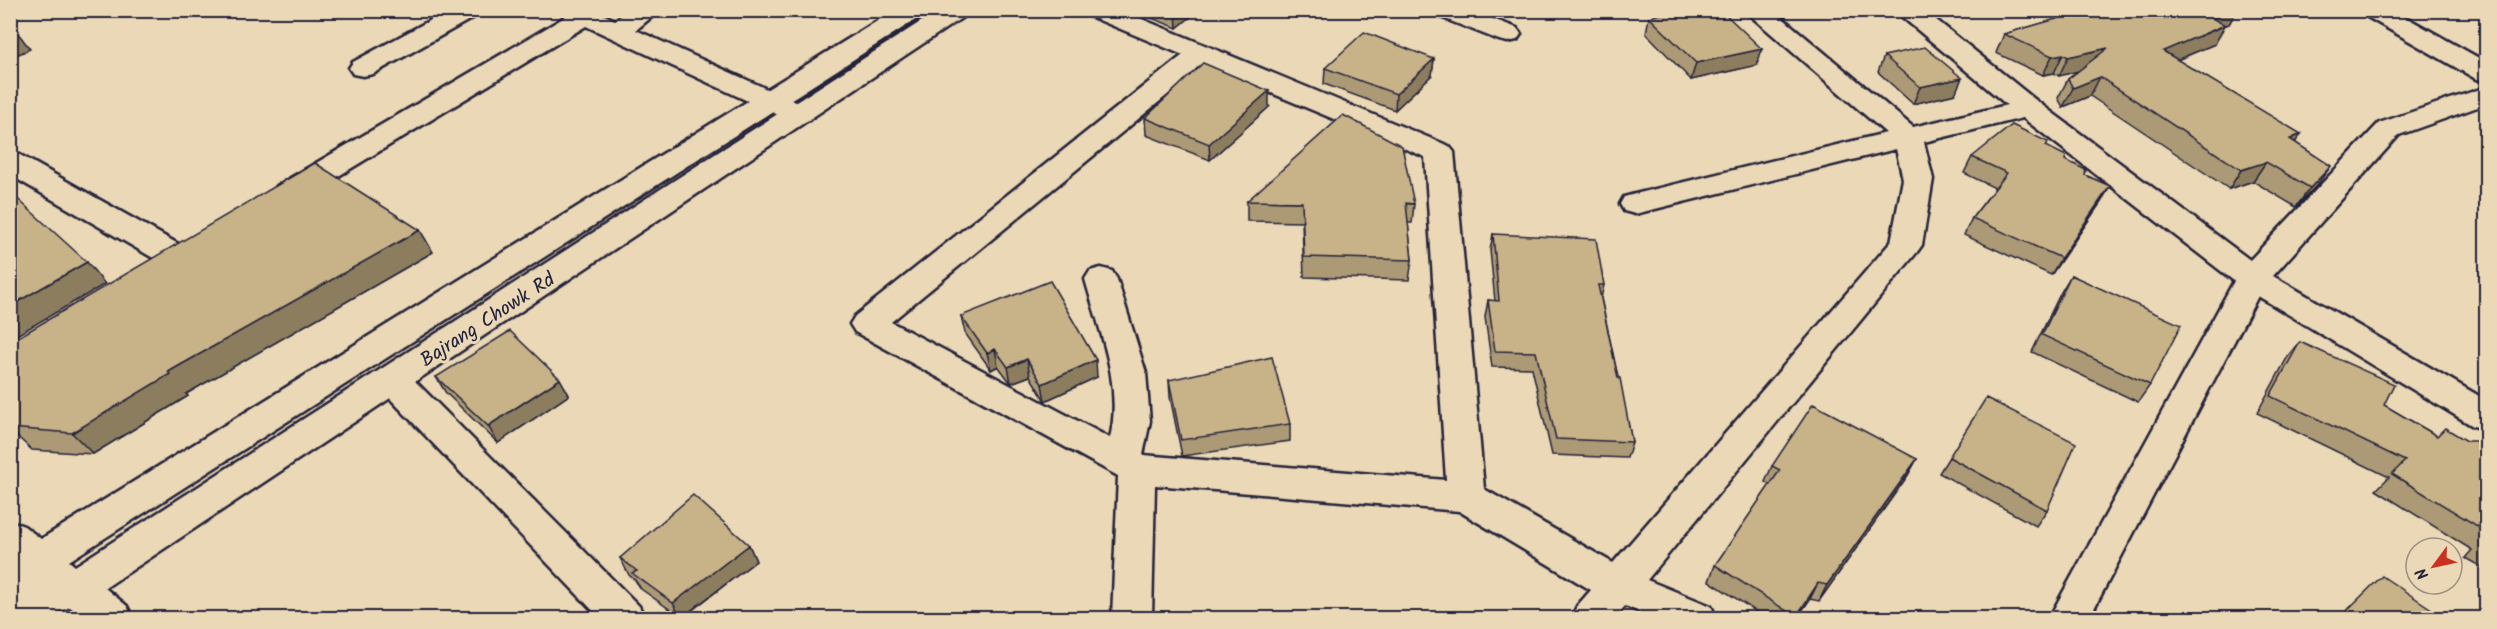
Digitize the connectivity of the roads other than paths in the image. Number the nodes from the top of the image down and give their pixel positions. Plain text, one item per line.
1 (469, 10) edge
2 (647, 10) edge
3 (914, 10) edge
4 (957, 10) edge
5 (1095, 10) edge
6 (1444, 10) edge
7 (1757, 10) edge
8 (1907, 10) edge
9 (2373, 10) edge
10 (579, 13) edge
11 (617, 31) junction
12 (1508, 34) dead end
13 (1201, 54) junction
14 (363, 68) dead end
15 (2485, 92) edge
16 (785, 108) junction
17 (2028, 108) junction
18 (1908, 137) junction
19 (10, 162) edge
20 (269, 204) edge
21 (1635, 204) dead end
22 (148, 276) edge
23 (2252, 278) junction
24 (1101, 279) dead end
25 (393, 380) junction
26 (2487, 416) edge
27 (1130, 465) junction
28 (1466, 497) junction
29 (25, 548) edge
30 (1618, 586) junction
31 (75, 588) junction
32 (10, 598) edge
33 (10, 615) edge
34 (114, 618) edge
35 (625, 618) edge
36 (1132, 618) edge
37 (1591, 618) edge
38 (1696, 618) edge
39 (2069, 618) edge

1 - 14 street
2 - 11 street
3 - 16 street, Bajrang Chowk Rd
4 - 16 street, Bajrang Chowk Rd
5 - 13 street
6 - 12 street
7 - 18 street
8 - 17 street
9 - 15 street
10 - 11 street
10 - 20 street
11 - 16 street
13 - 27 street
13 - 28 street
15 - 23 street
16 - 25 street, Bajrang Chowk Rd
16 - 29 street, Bajrang Chowk Rd
17 - 18 street
17 - 23 street
18 - 21 street
18 - 30 street
19 - 22 street
23 - 26 street
23 - 39 street
24 - 27 street
25 - 31 street, Bajrang Chowk Rd
25 - 35 street
27 - 28 street
27 - 36 street
28 - 30 street
29 - 31 street
29 - 32 street, Bajrang Chowk Rd
30 - 37 street
30 - 38 street
31 - 33 street, Bajrang Chowk Rd
31 - 34 street

